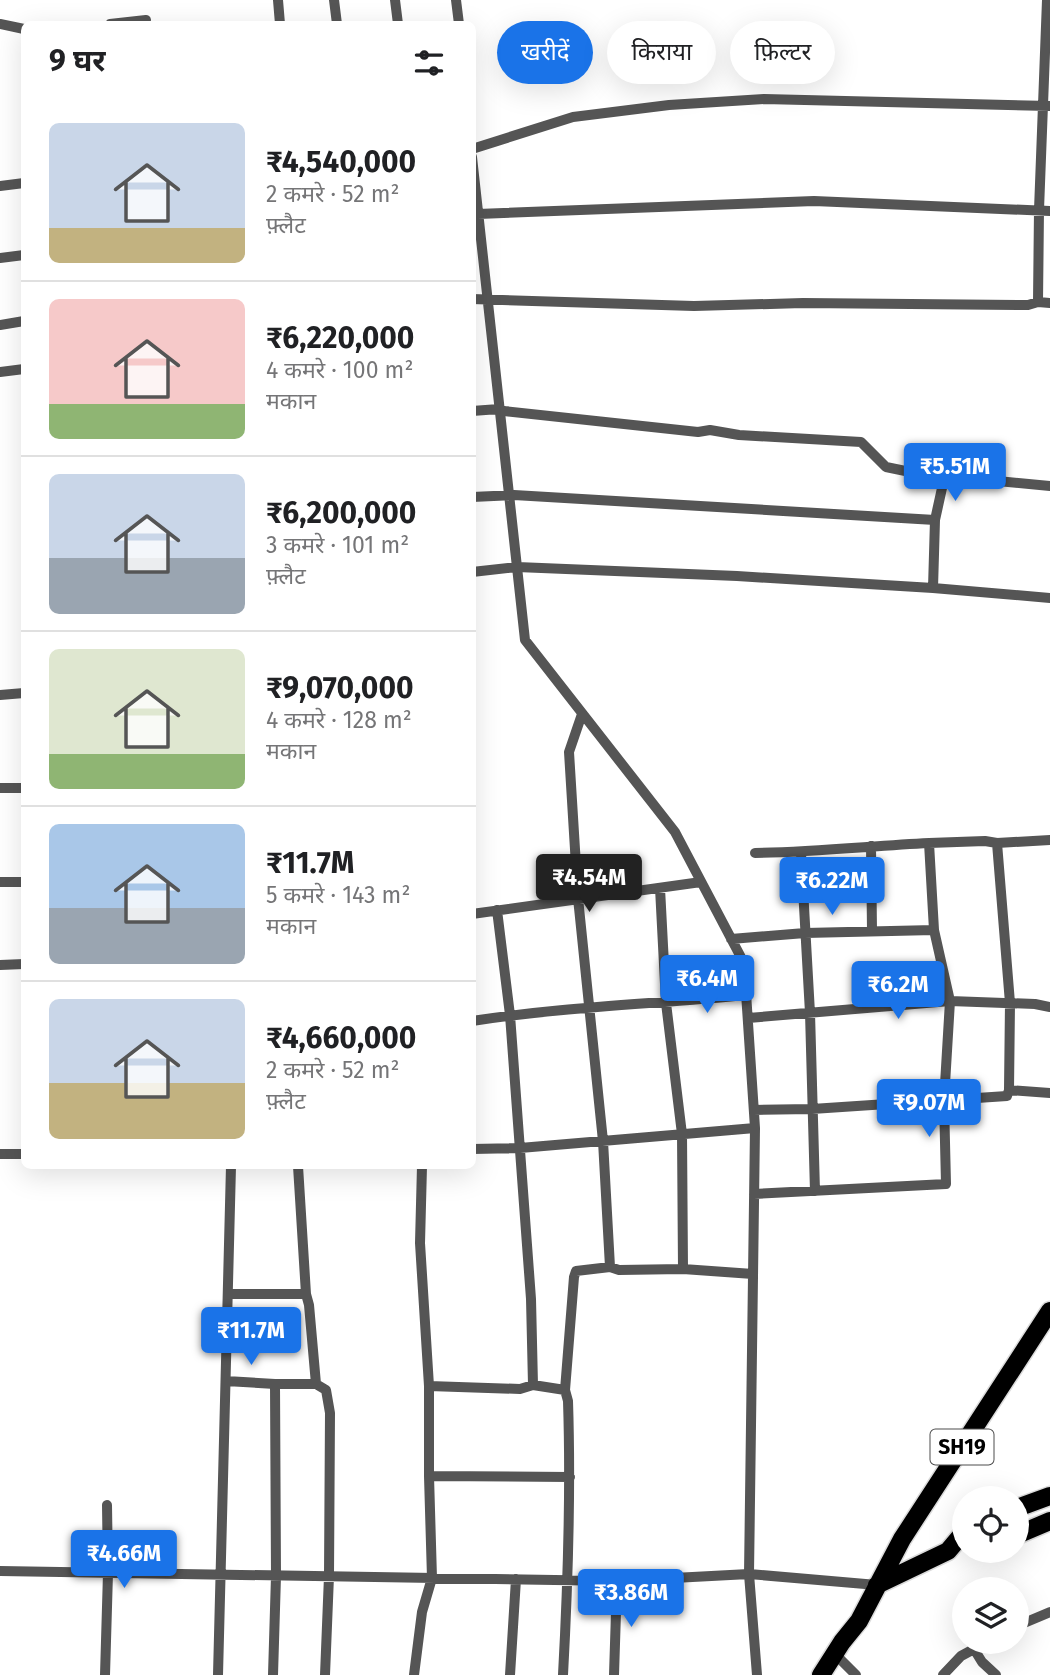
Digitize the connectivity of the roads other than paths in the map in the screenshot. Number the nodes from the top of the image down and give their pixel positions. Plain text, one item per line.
1 (278, 0) edge
2 (334, 0) edge
3 (395, 0) edge
4 (456, 0) edge
5 (1047, 0) edge
6 (146, 20) dead end
7 (137, 21) edge
8 (279, 21) edge
9 (337, 21) edge
10 (398, 21) edge
11 (458, 21) edge
12 (0, 24) edge
13 (21, 28) edge
14 (1047, 106) edge
15 (476, 148) edge
16 (21, 183) edge
17 (0, 186) edge
18 (1044, 211) edge
19 (476, 215) edge
20 (476, 222) edge
21 (21, 255) edge
22 (0, 258) edge
23 (476, 299) edge
24 (487, 299) junction
25 (1038, 302) junction
26 (1050, 303) edge
27 (21, 322) edge
28 (0, 325) edge
29 (21, 369) edge
30 (0, 372) edge
31 (499, 409) junction
32 (476, 411) edge
33 (944, 479) junction
34 (1050, 486) edge
35 (509, 494) junction
36 (476, 497) edge
37 (935, 520) junction
38 (517, 567) junction
39 (476, 572) edge
40 (933, 588) junction
41 (1050, 598) edge
42 (21, 693) edge
43 (0, 695) edge
44 (582, 714) junction
45 (0, 788) edge
46 (21, 788) edge
47 (1050, 840) edge
48 (929, 844) junction
49 (997, 844) junction
50 (872, 846) junction
51 (755, 853) dead end
52 (801, 853) junction
53 (0, 882) edge
54 (21, 882) edge
55 (701, 882) junction
56 (660, 888) junction
57 (579, 899) junction
58 (497, 910) junction
59 (476, 913) edge
60 (934, 930) junction
61 (872, 931) junction
62 (805, 933) junction
63 (731, 939) junction
64 (21, 964) edge
65 (0, 965) edge
66 (746, 995) junction
67 (950, 1001) junction
68 (666, 1003) junction
69 (1010, 1003) junction
70 (590, 1007) junction
71 (1050, 1007) edge
72 (810, 1013) junction
73 (510, 1015) junction
74 (748, 1018) junction
75 (476, 1020) edge
76 (1009, 1090) junction
77 (1050, 1093) edge
78 (944, 1101) junction
79 (813, 1109) junction
80 (754, 1110) junction
81 (755, 1128) junction
82 (682, 1134) junction
83 (603, 1141) junction
84 (520, 1148) junction
85 (476, 1149) edge
86 (0, 1154) edge
87 (21, 1154) edge
88 (231, 1169) edge
89 (298, 1169) edge
90 (422, 1169) edge
91 (815, 1191) junction
92 (754, 1194) junction
93 (610, 1267) junction
94 (683, 1269) junction
95 (753, 1274) junction
96 (229, 1294) junction
97 (306, 1294) junction
98 (1050, 1311) edge
99 (226, 1381) junction
100 (275, 1384) junction
101 (316, 1384) junction
102 (429, 1385) junction
103 (533, 1385) junction
104 (565, 1390) junction
105 (429, 1476) junction
106 (570, 1477) junction
107 (1050, 1496) edge
108 (1029, 1504) edge
109 (107, 1505) dead end
110 (1050, 1521) edge
111 (1029, 1530) edge
112 (952, 1552) edge
113 (0, 1571) edge
114 (108, 1573) junction
115 (749, 1574) junction
116 (222, 1575) junction
117 (276, 1576) junction
118 (329, 1576) junction
119 (432, 1578) junction
120 (516, 1579) junction
121 (568, 1580) junction
122 (617, 1581) junction
123 (877, 1585) junction
124 (1050, 1612) edge
125 (1029, 1621) edge
126 (834, 1653) junction
127 (964, 1654) edge
128 (980, 1654) edge
129 (105, 1675) edge
130 (218, 1675) edge
131 (273, 1675) edge
132 (325, 1675) edge
133 (414, 1675) edge
134 (510, 1675) edge
135 (563, 1675) edge
136 (614, 1675) edge
137 (757, 1675) edge
138 (821, 1675) edge
139 (856, 1675) edge
140 (943, 1675) edge
141 (996, 1675) edge

1 - 8 street
2 - 9 street
3 - 10 street
4 - 11 street
5 - 14 street
6 - 7 street
12 - 13 street
14 - 15 street
14 - 18 street
16 - 17 street
18 - 19 street
18 - 25 street
20 - 24 street
21 - 22 street
23 - 24 street
24 - 25 street
24 - 31 street
25 - 26 street
27 - 28 street
29 - 30 street
31 - 32 street
31 - 33 street
31 - 35 street
33 - 34 street
33 - 37 street
35 - 36 street
35 - 37 street
35 - 38 street
37 - 40 street
38 - 39 street
38 - 40 street
38 - 44 street
40 - 41 street
42 - 43 street
44 - 55 street
44 - 57 street
45 - 46 street
47 - 49 street
48 - 49 street
48 - 50 street
48 - 60 street
49 - 69 street
50 - 52 street
50 - 61 street
51 - 52 street
52 - 62 street
53 - 54 street
55 - 56 street
55 - 63 street
56 - 57 street
56 - 68 street
57 - 58 street
57 - 70 street
58 - 59 street
58 - 73 street
60 - 61 street
60 - 67 street
61 - 62 street
62 - 63 street
62 - 72 street
63 - 66 street
64 - 65 street
66 - 68 street
66 - 74 street
67 - 69 street
67 - 72 street
67 - 78 street
68 - 70 street
68 - 82 street
69 - 71 street
69 - 76 street
70 - 73 street
70 - 83 street
72 - 74 street
72 - 79 street
73 - 75 street
73 - 84 street
74 - 80 street
76 - 77 street
76 - 78 street
78 - 79 street
78 - 91 street
79 - 80 street
79 - 91 street
80 - 81 street
81 - 82 street
81 - 92 street
82 - 83 street
82 - 94 street
83 - 84 street
83 - 93 street
84 - 85 street
84 - 103 street
86 - 87 street
88 - 96 street
89 - 97 street
90 - 102 street
91 - 92 street
92 - 95 street
93 - 94 street
93 - 104 street
94 - 95 street
95 - 115 street
96 - 97 street
96 - 99 street
97 - 101 street
98 - 123 main road, SH19
99 - 100 street
99 - 116 street
100 - 101 street
100 - 117 street
101 - 118 street
102 - 103 street
102 - 105 street
103 - 104 street
104 - 106 street
105 - 106 street
105 - 119 street
106 - 121 street
107 - 108 main road
109 - 114 street
110 - 111 main road
112 - 123 main road
113 - 114 street
114 - 116 street
114 - 129 street
115 - 122 street
115 - 123 street
115 - 137 street
116 - 117 street
116 - 130 street
117 - 118 street
117 - 131 street
118 - 119 street
118 - 132 street
119 - 120 street
119 - 133 street
120 - 121 street
120 - 134 street
121 - 122 street
121 - 135 street
122 - 136 street
123 - 126 main road, SH19
124 - 125 street
126 - 138 main road, SH19
126 - 139 street
127 - 140 street
128 - 141 street

